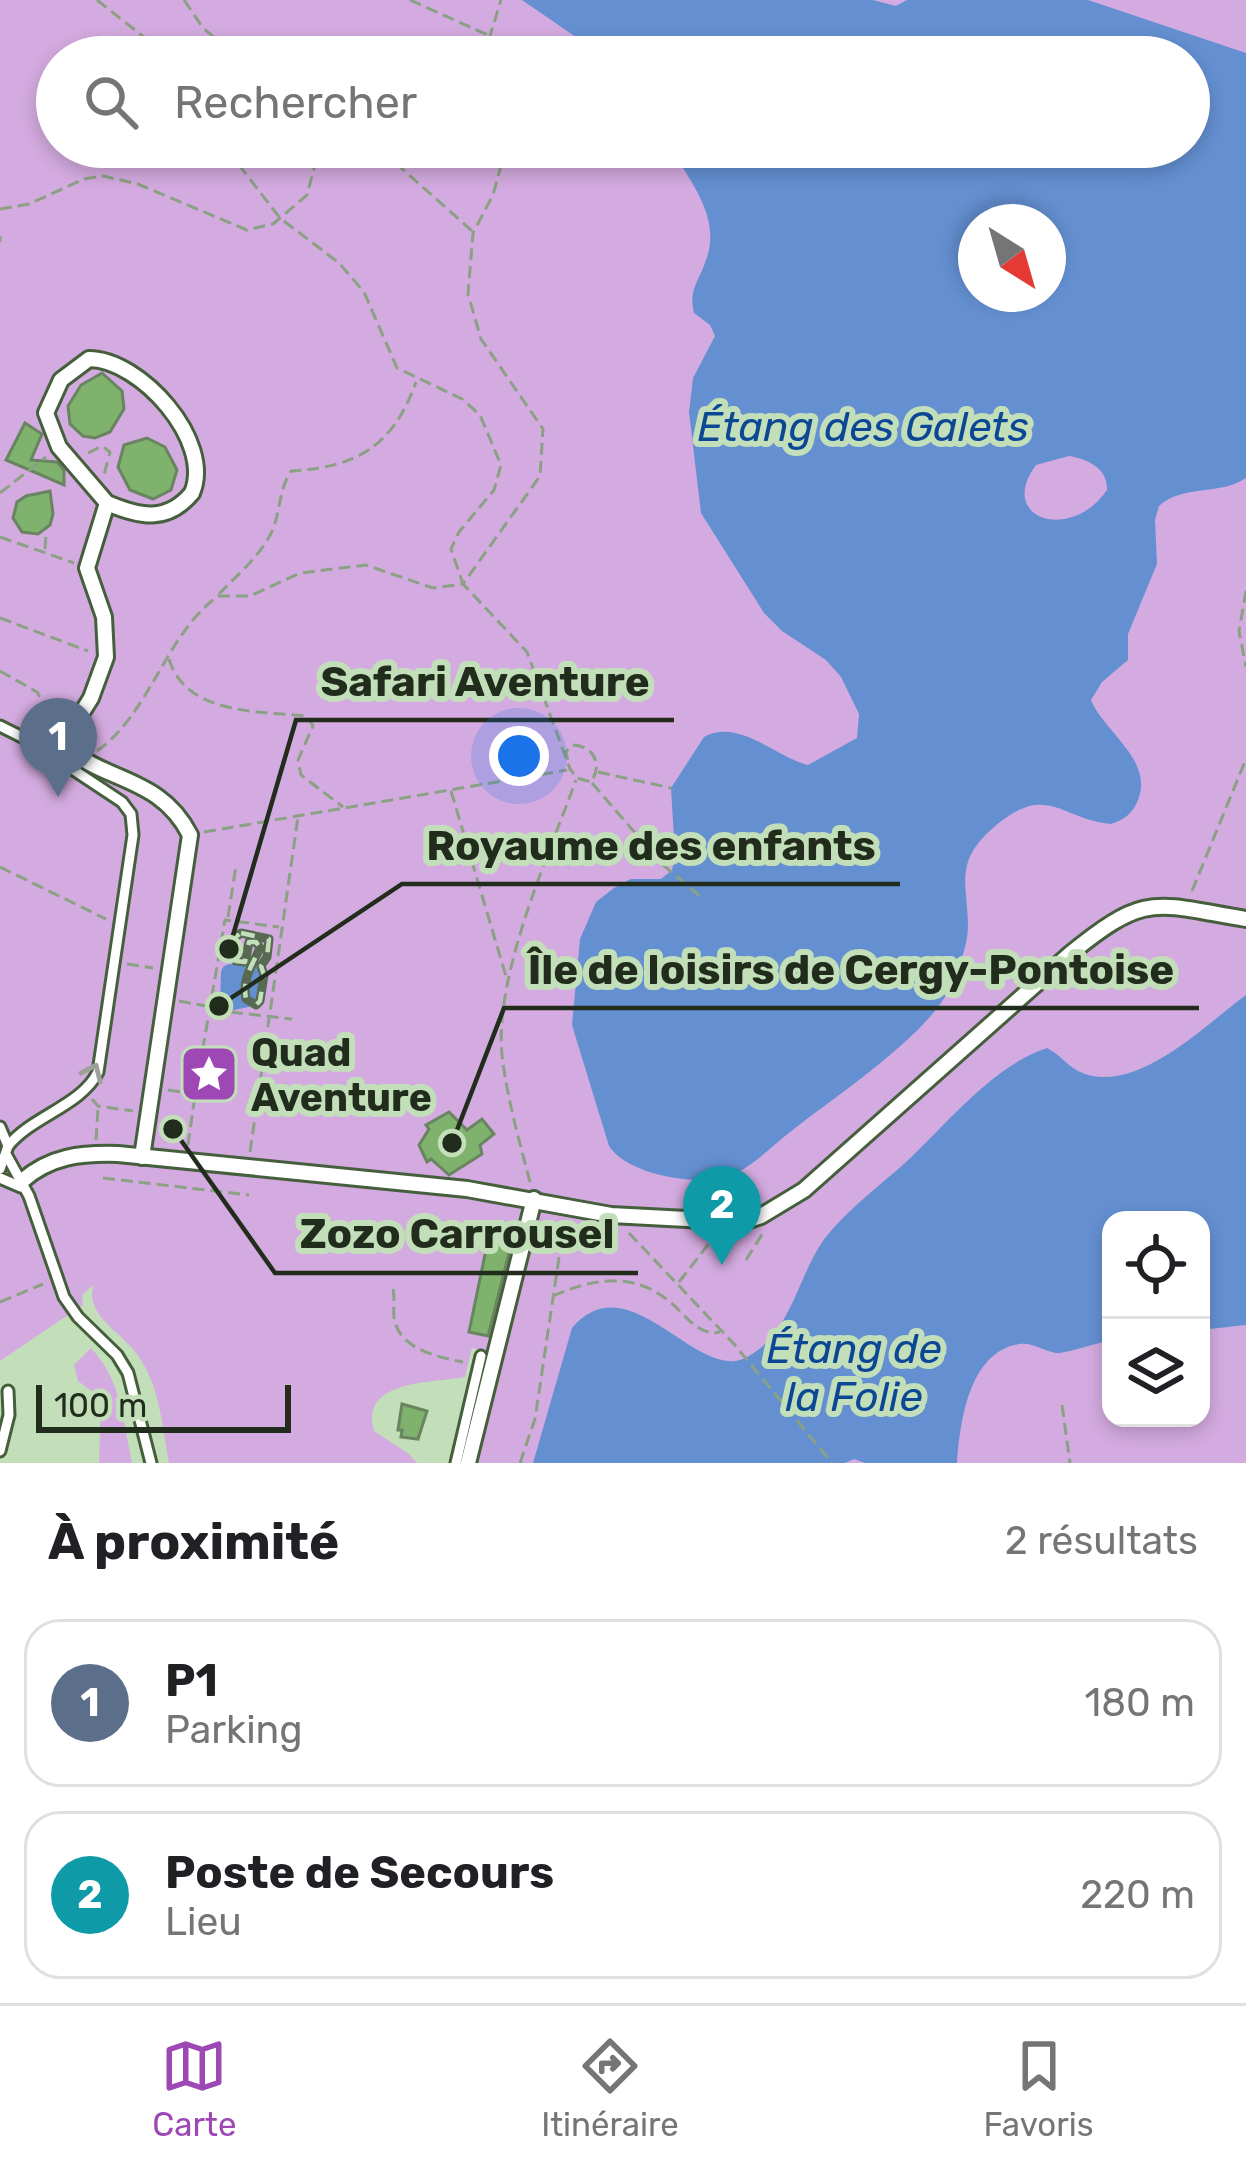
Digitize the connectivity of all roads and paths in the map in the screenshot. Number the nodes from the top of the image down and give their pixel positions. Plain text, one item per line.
1 (98, 0) edge
2 (184, 0) edge
3 (410, 0) edge
4 (501, 0) edge
5 (143, 36) edge
6 (213, 36) edge
7 (490, 36) joint
8 (241, 168) edge
9 (314, 168) edge
10 (401, 168) edge
11 (500, 168) edge
12 (0, 209) edge
13 (280, 218) junction
14 (473, 233) junction
15 (417, 380) junction
16 (58, 447) junction
17 (71, 464) junction
18 (0, 493) edge
19 (101, 498) junction
20 (46, 533) dead end
21 (0, 537) edge
22 (45, 553) junction
23 (87, 568) junction
24 (463, 584) junction
25 (1246, 591) edge
26 (218, 596) junction
27 (0, 618) edge
28 (169, 657) junction
29 (106, 658) junction
30 (1246, 667) edge
31 (0, 671) edge
32 (0, 726) edge
33 (65, 736) junction
34 (76, 757) junction
35 (1246, 759) edge
36 (570, 769) junction
37 (598, 772) junction
38 (577, 778) junction
39 (591, 782) junction
40 (670, 788) dead end
41 (451, 790) junction
42 (344, 808) junction
43 (298, 815) junction
44 (190, 835) junction
45 (236, 866) dead end
46 (0, 868) edge
47 (701, 897) dead end
48 (1186, 906) junction
49 (228, 919) junction
50 (1246, 920) edge
51 (122, 922) junction
52 (281, 927) junction
53 (128, 964) dead end
54 (157, 969) dead end
55 (508, 986) junction
56 (166, 999) junction
57 (212, 1008) junction
58 (269, 1017) junction
59 (292, 1019) dead end
60 (151, 1088) junction
61 (195, 1094) junction
62 (98, 1106) dead end
63 (0, 1127) edge
64 (7, 1151) junction
65 (94, 1154) junction
66 (142, 1157) junction
67 (185, 1162) junction
68 (248, 1169) junction
69 (0, 1174) edge
70 (103, 1178) dead end
71 (25, 1188) junction
72 (249, 1195) dead end
73 (534, 1199) junction
74 (567, 1206) junction
75 (611, 1215) junction
76 (761, 1216) junction
77 (724, 1224) junction
78 (746, 1259) dead end
79 (56, 1279) junction
80 (678, 1283) junction
81 (393, 1289) dead end
82 (554, 1296) junction
83 (0, 1302) edge
84 (722, 1331) junction
85 (480, 1360) joint
86 (8, 1391) dead end
87 (1062, 1405) dead end
88 (0, 1450) edge
89 (151, 1463) edge
90 (456, 1463) edge
91 (467, 1463) edge
92 (520, 1463) edge
93 (832, 1463) edge
94 (1070, 1463) edge

1 - 5 path
2 - 6 path
3 - 7 path
4 - 7 path
8 - 13 path
9 - 13 path
10 - 14 path
11 - 14 path
12 - 13 path
13 - 15 path
14 - 24 path
15 - 24 path
15 - 26 path
16 - 17 street
16 - 18 path
16 - 19 street
17 - 19 street
17 - 19 path
19 - 23 street
20 - 22 path
21 - 22 path
22 - 23 path
23 - 29 street
24 - 26 path
24 - 36 path
25 - 30 path
26 - 28 path
27 - 29 path
28 - 34 path
28 - 42 path
29 - 33 street
31 - 33 path
32 - 51 lane
33 - 34 street
34 - 44 street
35 - 48 path
36 - 37 path
36 - 38 path
36 - 41 path
37 - 39 path
37 - 40 path
38 - 39 path
38 - 55 path
39 - 47 path
41 - 42 path
41 - 55 path
42 - 43 path
43 - 44 path
43 - 52 path
44 - 56 street
45 - 49 path
46 - 51 path
48 - 50 street
48 - 76 street
49 - 52 path
49 - 57 path
64 -> 51 lane
52 - 58 path
53 - 54 path
55 - 73 path
56 - 57 path
56 - 60 street
57 - 58 path
57 - 61 path
58 - 59 path
58 - 68 path
60 - 61 path
60 - 66 street
61 - 67 path
62 - 65 path
63 - 64 lane
64 - 69 lane
64 - 71 lane
65 - 66 street
65 - 71 street
66 - 67 street
67 - 68 street
68 - 73 street
69 - 71 lane
70 - 72 path
71 - 79 lane
73 - 74 street
73 - 91 street
74 - 75 street
74 - 82 path
75 - 77 street
75 - 80 path
76 - 77 street
76 - 78 path
77 - 80 path
79 - 83 path
79 - 89 lane
80 - 84 path
81 - 85 path
82 - 84 path
82 - 92 path
84 - 93 path
85 - 90 lane
86 - 88 lane
87 - 94 path

